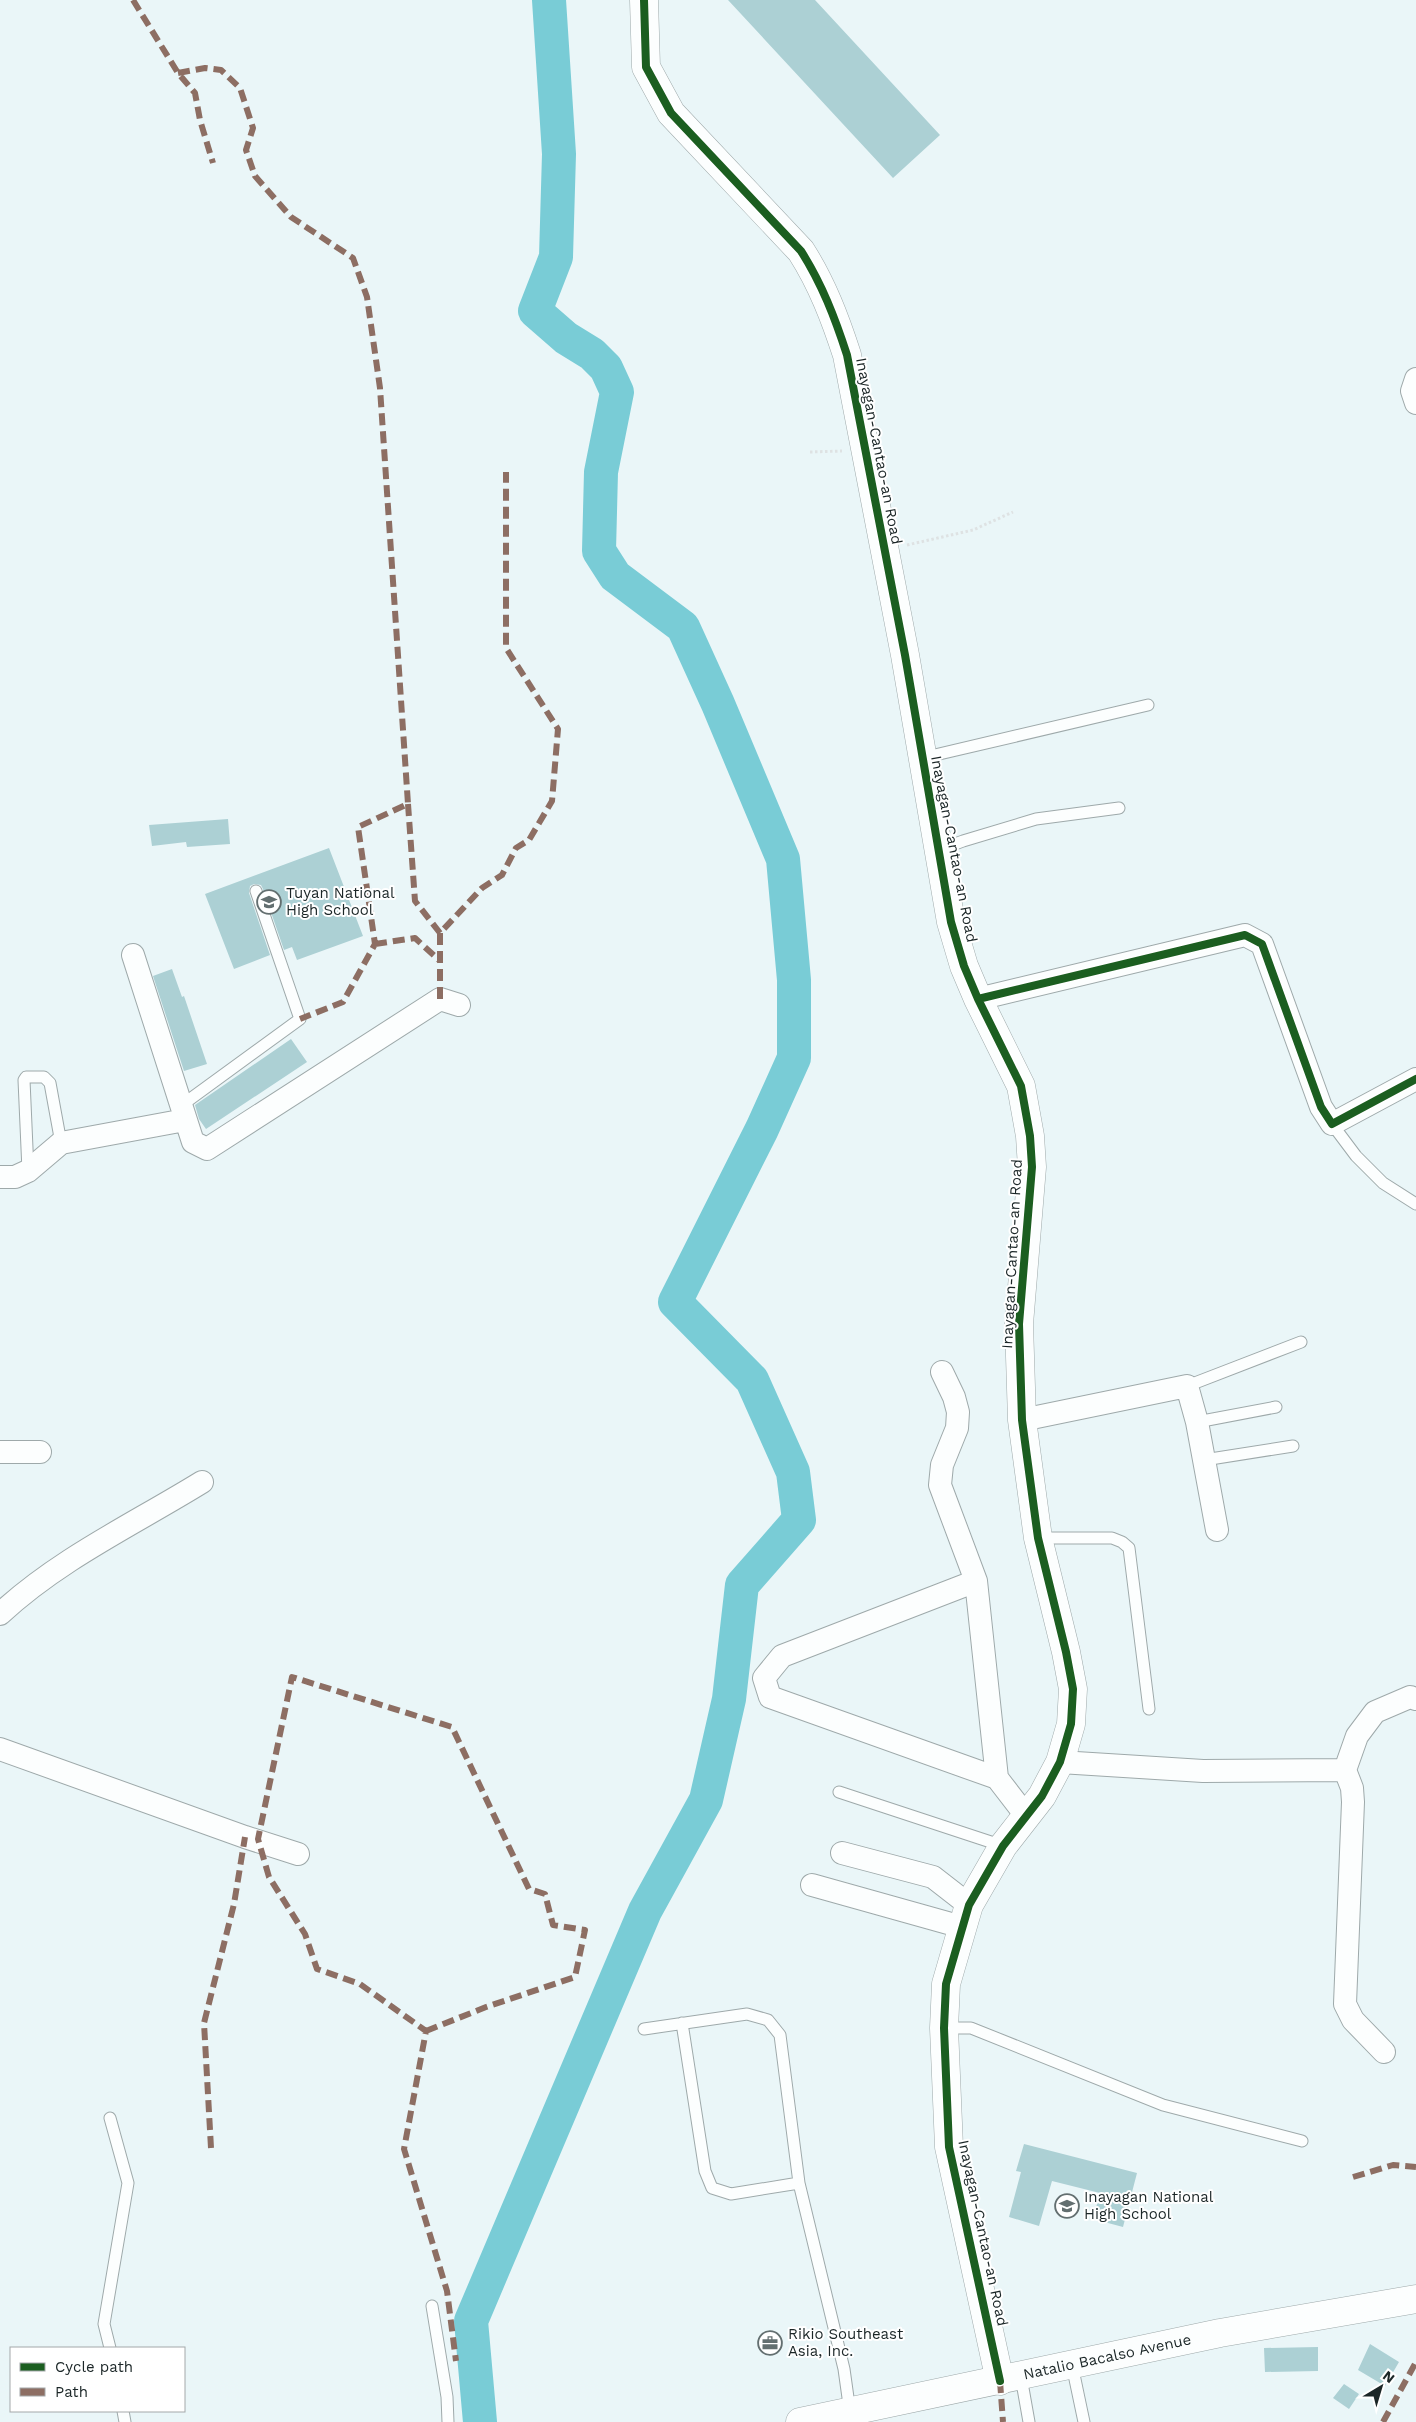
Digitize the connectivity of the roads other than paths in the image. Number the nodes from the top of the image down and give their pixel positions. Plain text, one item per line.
1 (644, 0) edge
2 (1416, 379) edge
3 (1416, 403) edge
4 (1148, 705) dead end
5 (922, 758) junction
6 (1119, 808) dead end
7 (938, 851) junction
8 (256, 890) dead end
9 (133, 955) dead end
10 (978, 999) junction
11 (459, 1005) dead end
12 (1416, 1079) edge
13 (183, 1113) junction
14 (1332, 1124) junction
15 (61, 1143) junction
16 (28, 1171) junction
17 (0, 1177) edge
18 (1416, 1204) edge
19 (1301, 1342) dead end
20 (942, 1372) dead end
21 (1187, 1386) junction
22 (1276, 1407) dead end
23 (1022, 1420) junction
24 (1197, 1422) junction
25 (1293, 1446) dead end
26 (0, 1452) edge
27 (40, 1452) dead end
28 (1204, 1460) junction
29 (202, 1482) dead end
30 (1218, 1530) dead end
31 (1038, 1538) junction
32 (976, 1581) junction
33 (0, 1614) edge
34 (1416, 1699) edge
35 (1149, 1709) dead end
36 (0, 1749) edge
37 (1060, 1762) junction
38 (1345, 1770) junction
39 (997, 1778) junction
40 (839, 1792) dead end
41 (1027, 1817) junction
42 (1003, 1846) junction
43 (842, 1852) dead end
44 (298, 1854) dead end
45 (812, 1885) dead end
46 (966, 1916) junction
47 (682, 2023) junction
48 (944, 2028) junction
49 (644, 2029) dead end
50 (1384, 2052) dead end
51 (110, 2118) dead end
52 (1302, 2141) dead end
53 (800, 2183) junction
54 (1416, 2299) edge
55 (432, 2306) dead end
56 (110, 2347) edge
57 (1072, 2365) junction
58 (1010, 2379) junction
59 (850, 2412) junction
60 (448, 2422) edge
61 (800, 2422) edge
62 (1029, 2422) edge
63 (1084, 2422) edge

1 - 5 main road, Inayagan-Cantao-an Road
2 - 3 street
4 - 5 lane
5 - 7 main road, Inayagan-Cantao-an Road
6 - 7 lane
7 - 10 main road, Inayagan-Cantao-an Road
8 - 13 lane
9 - 13 street
10 - 14 street
10 - 23 main road, Inayagan-Cantao-an Road
11 - 13 street
12 - 14 street
13 - 15 street
14 - 18 lane
15 - 16 street
15 - 16 lane
16 - 17 street
19 - 21 lane
20 - 32 street
21 - 23 street
21 - 24 street
22 - 24 lane
23 - 31 main road, Inayagan-Cantao-an Road
24 - 28 street
25 - 28 lane
26 - 27 street
28 - 30 street
29 - 33 street
31 - 35 lane
31 - 37 main road, Inayagan-Cantao-an Road
32 - 39 street
32 - 39 street
34 - 38 street
36 - 44 street
37 - 38 street
37 - 41 main road, Inayagan-Cantao-an Road
38 - 50 street
39 - 41 street
40 - 42 lane
41 - 42 main road, Inayagan-Cantao-an Road
42 - 46 main road, Inayagan-Cantao-an Road
43 - 46 street
45 - 46 street
46 - 48 main road, Inayagan-Cantao-an Road
47 - 49 lane
47 - 53 lane
47 - 53 lane
48 - 52 lane
48 - 58 main road, Inayagan-Cantao-an Road
51 - 56 lane
53 - 59 lane
54 - 57 main road, Natalio Bacalso Avenue
55 - 60 lane
57 - 58 main road, Natalio Bacalso Avenue
57 - 63 lane
58 - 59 main road, Natalio Bacalso Avenue
58 - 62 lane
59 - 61 main road, Natalio Bacalso Avenue

